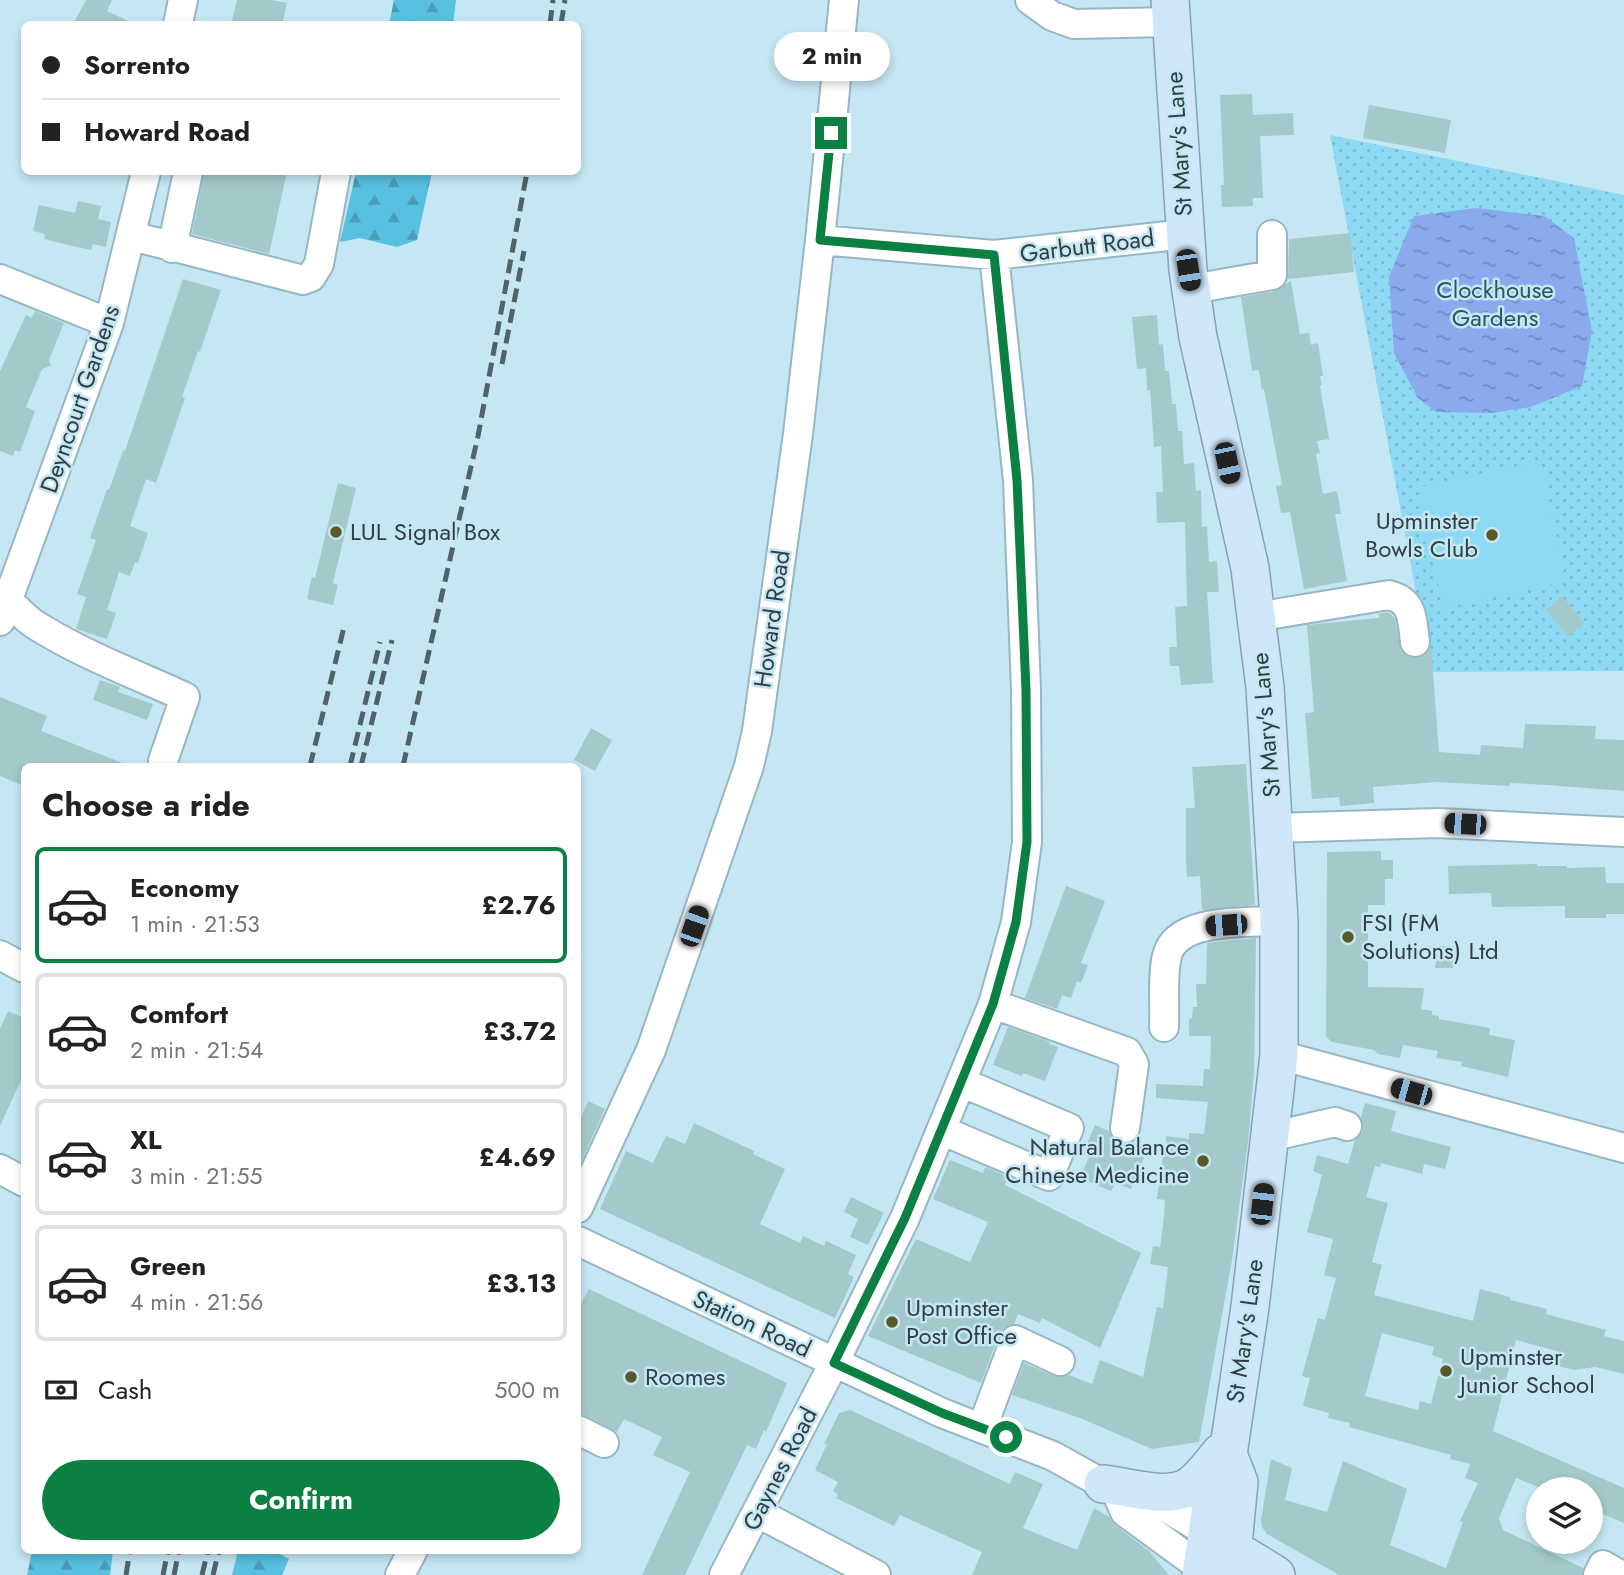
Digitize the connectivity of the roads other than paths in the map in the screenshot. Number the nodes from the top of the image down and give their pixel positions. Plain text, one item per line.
1 (183, 0) edge
2 (844, 0) edge
3 (1030, 0) edge
4 (1170, 11) edge
5 (179, 21) edge
6 (145, 175) edge
7 (187, 175) edge
8 (335, 175) edge
9 (1186, 234) junction
10 (1272, 235) dead end
11 (132, 236) junction
12 (820, 240) junction
13 (172, 248) junction
14 (994, 255) junction
15 (0, 279) edge
16 (1192, 289) junction
17 (109, 323) junction
18 (2, 607) edge
19 (1256, 617) junction
20 (1415, 642) dead end
21 (163, 761) dead end
22 (1274, 828) junction
23 (1624, 832) edge
24 (1279, 921) junction
25 (993, 1004) junction
26 (1164, 1027) dead end
27 (1279, 1055) junction
28 (961, 1082) junction
29 (1347, 1126) dead end
30 (1125, 1128) dead end
31 (941, 1130) junction
32 (1269, 1137) junction
33 (1624, 1149) edge
34 (0, 1169) edge
35 (21, 1180) edge
36 (581, 1202) edge
37 (581, 1243) edge
38 (1060, 1361) dead end
39 (834, 1363) junction
40 (982, 1428) junction
41 (581, 1432) edge
42 (604, 1443) dead end
43 (1229, 1447) junction
44 (1110, 1489) junction
45 (758, 1513) junction
46 (411, 1554) edge
47 (1215, 1562) edge
48 (400, 1575) edge
49 (724, 1575) edge
50 (876, 1575) edge
51 (1276, 1575) edge
52 (1598, 1575) edge
53 (1620, 1575) edge

1 - 5 street
2 - 12 street, Howard Road
3 - 4 street
4 - 9 main road, St Mary's Lane
6 - 11 street, Deyncourt Gardens
7 - 13 street
8 - 13 street
9 - 14 street, Garbutt Road
9 - 16 main road, St Mary's Lane
10 - 16 street
11 - 13 street
11 - 17 street, Deyncourt Gardens
12 - 14 street, Garbutt Road
12 - 36 street, Howard Road
14 - 25 street, Gaynes Road
15 - 17 street
16 - 19 main road, St Mary's Lane
17 - 18 street, Deyncourt Gardens
18 - 21 street
19 - 20 street
19 - 22 main road, St Mary's Lane
22 - 23 street
22 - 24 main road, St Mary's Lane
24 - 26 street
24 - 27 main road, St Mary's Lane
25 - 28 street, Gaynes Road
25 - 30 street
27 - 32 main road, St Mary's Lane
27 - 33 street
28 - 31 street, Gaynes Road
28 - 31 street
29 - 32 street
31 - 39 street, Gaynes Road
32 - 43 main road, St Mary's Lane
34 - 35 street
37 - 39 street, Station Road
38 - 40 street
39 - 40 street, Station Road
39 - 45 street, Gaynes Road
40 - 44 street, Station Road
41 - 42 street
43 - 44 main road
43 - 47 main road, St Mary's Lane
44 - 47 street, Station Road
45 - 49 street, Gaynes Road
45 - 50 street
46 - 48 street
47 - 51 main road
52 - 53 street

